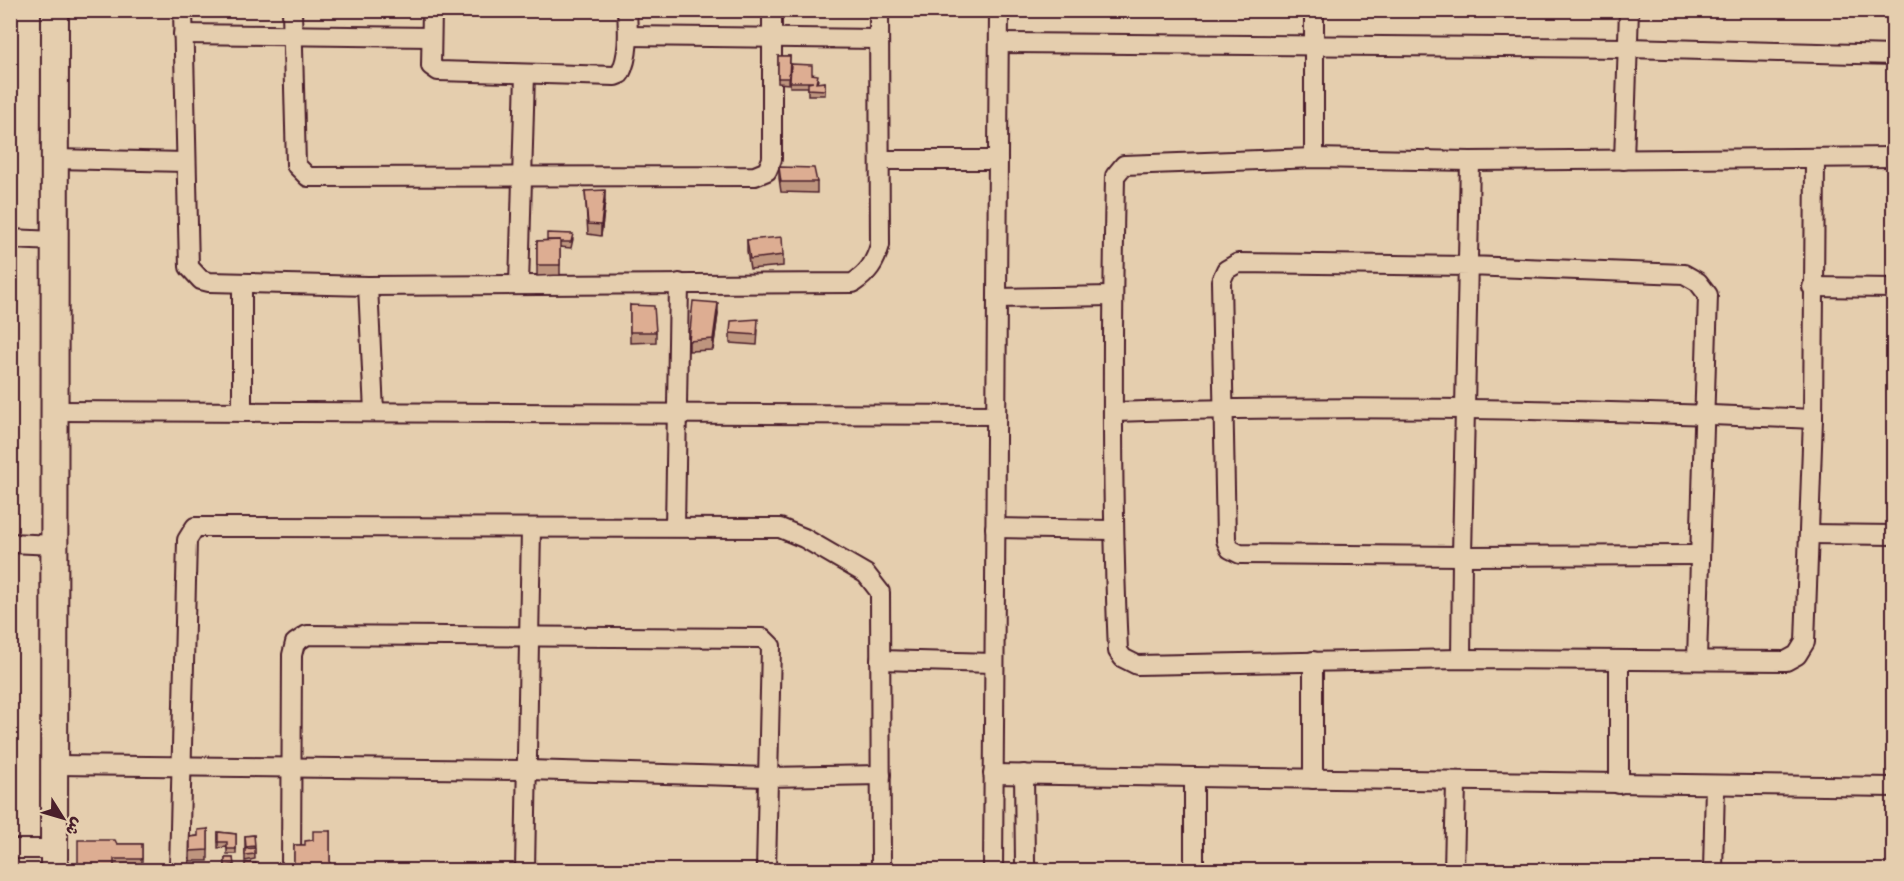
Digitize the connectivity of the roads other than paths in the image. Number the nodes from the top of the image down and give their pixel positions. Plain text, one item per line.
1 (56, 10) edge
2 (183, 10) edge
3 (292, 10) edge
4 (432, 10) edge
5 (627, 10) edge
6 (772, 10) edge
7 (879, 10) edge
8 (999, 10) edge
9 (1314, 10) edge
10 (1629, 10) edge
11 (183, 34) junction
12 (292, 36) junction
13 (628, 36) junction
14 (773, 36) junction
15 (431, 37) junction
16 (878, 39) junction
17 (999, 44) junction
18 (1313, 45) junction
19 (1628, 48) junction
20 (1893, 54) edge
21 (525, 74) junction
22 (1893, 157) edge
23 (1314, 158) junction
24 (55, 159) junction
25 (881, 160) junction
26 (998, 160) junction
27 (1624, 160) junction
28 (1815, 160) junction
29 (1470, 161) junction
30 (185, 162) junction
31 (522, 178) junction
32 (10, 240) edge
33 (55, 241) junction
34 (1469, 266) junction
35 (242, 283) junction
36 (679, 283) junction
37 (519, 285) junction
38 (369, 286) junction
39 (1812, 287) junction
40 (1893, 288) edge
41 (1113, 296) junction
42 (997, 298) junction
43 (1222, 408) junction
44 (1465, 409) junction
45 (55, 411) junction
46 (242, 412) junction
47 (374, 412) junction
48 (1114, 412) junction
49 (679, 414) junction
50 (996, 415) junction
51 (1703, 415) junction
52 (1813, 419) junction
53 (675, 526) junction
54 (531, 528) junction
55 (995, 528) junction
56 (1112, 530) junction
57 (1809, 534) junction
58 (1893, 535) edge
59 (10, 543) edge
60 (55, 544) junction
61 (1698, 555) junction
62 (1462, 556) junction
63 (529, 635) junction
64 (1461, 658) junction
65 (1697, 659) junction
66 (880, 660) junction
67 (1619, 660) junction
68 (1313, 661) junction
69 (994, 663) junction
70 (55, 765) junction
71 (180, 767) junction
72 (291, 768) junction
73 (528, 770) junction
74 (993, 774) junction
75 (1024, 774) junction
76 (881, 775) junction
77 (767, 777) junction
78 (1194, 777) junction
79 (1313, 779) junction
80 (1456, 782) junction
81 (1618, 784) junction
82 (1714, 785) junction
83 (1893, 787) edge
84 (10, 849) edge
85 (54, 860) edge
86 (178, 870) edge
87 (291, 870) edge
88 (525, 870) edge
89 (766, 870) edge
90 (881, 870) edge
91 (993, 870) edge
92 (1027, 870) edge
93 (1194, 870) edge
94 (1454, 870) edge
95 (1713, 870) edge

1 - 24 street
2 - 11 street
3 - 12 street
4 - 15 street
5 - 13 street
6 - 14 street
7 - 16 street
8 - 17 street
9 - 18 street
10 - 19 street
11 - 12 street
11 - 30 street
12 - 15 street
12 - 31 street
13 - 14 street
13 - 21 street
14 - 16 street
14 - 31 street
15 - 21 street
16 - 25 street
17 - 18 street
17 - 26 street
18 - 19 street
18 - 23 street
19 - 20 street
19 - 27 street
21 - 31 street
22 - 28 street
23 - 29 street
23 - 41 street
24 - 30 street
24 - 33 street
25 - 26 street
25 - 36 street
26 - 42 street
27 - 28 street
27 - 29 street
28 - 39 street
29 - 34 street
30 - 35 street
31 - 37 street
32 - 33 street
33 - 45 street
34 - 43 street
34 - 44 street
34 - 51 street
35 - 38 street
35 - 46 street
36 - 37 street
36 - 49 street
37 - 38 street
38 - 47 street
39 - 40 street
39 - 52 street
41 - 42 street
41 - 48 street
42 - 50 street
43 - 44 street
43 - 48 street
43 - 62 street
44 - 51 street
44 - 62 street
45 - 46 street
45 - 60 street
46 - 47 street
47 - 49 street
48 - 56 street
49 - 50 street
49 - 53 street
50 - 55 street
51 - 52 street
51 - 61 street
52 - 57 street
53 - 54 street
53 - 66 street
54 - 63 street
54 - 71 street
55 - 56 street
55 - 69 street
56 - 68 street
57 - 58 street
57 - 65 street
59 - 60 street
60 - 70 street
61 - 62 street
61 - 65 street
62 - 64 street
63 - 72 street
63 - 73 street
63 - 77 street
64 - 67 street
64 - 68 street
65 - 67 street
66 - 69 street
66 - 76 street
67 - 81 street
68 - 79 street
69 - 74 street
70 - 71 street
70 - 85 street
71 - 72 street
71 - 86 street
72 - 73 street
72 - 87 street
73 - 77 street
73 - 88 street
74 - 75 street
74 - 91 street
75 - 78 street
75 - 92 street
76 - 77 street
76 - 90 street
77 - 89 street
78 - 79 street
78 - 93 street
79 - 80 street
80 - 81 street
80 - 94 street
81 - 82 street
82 - 83 street
82 - 95 street
84 - 85 street

